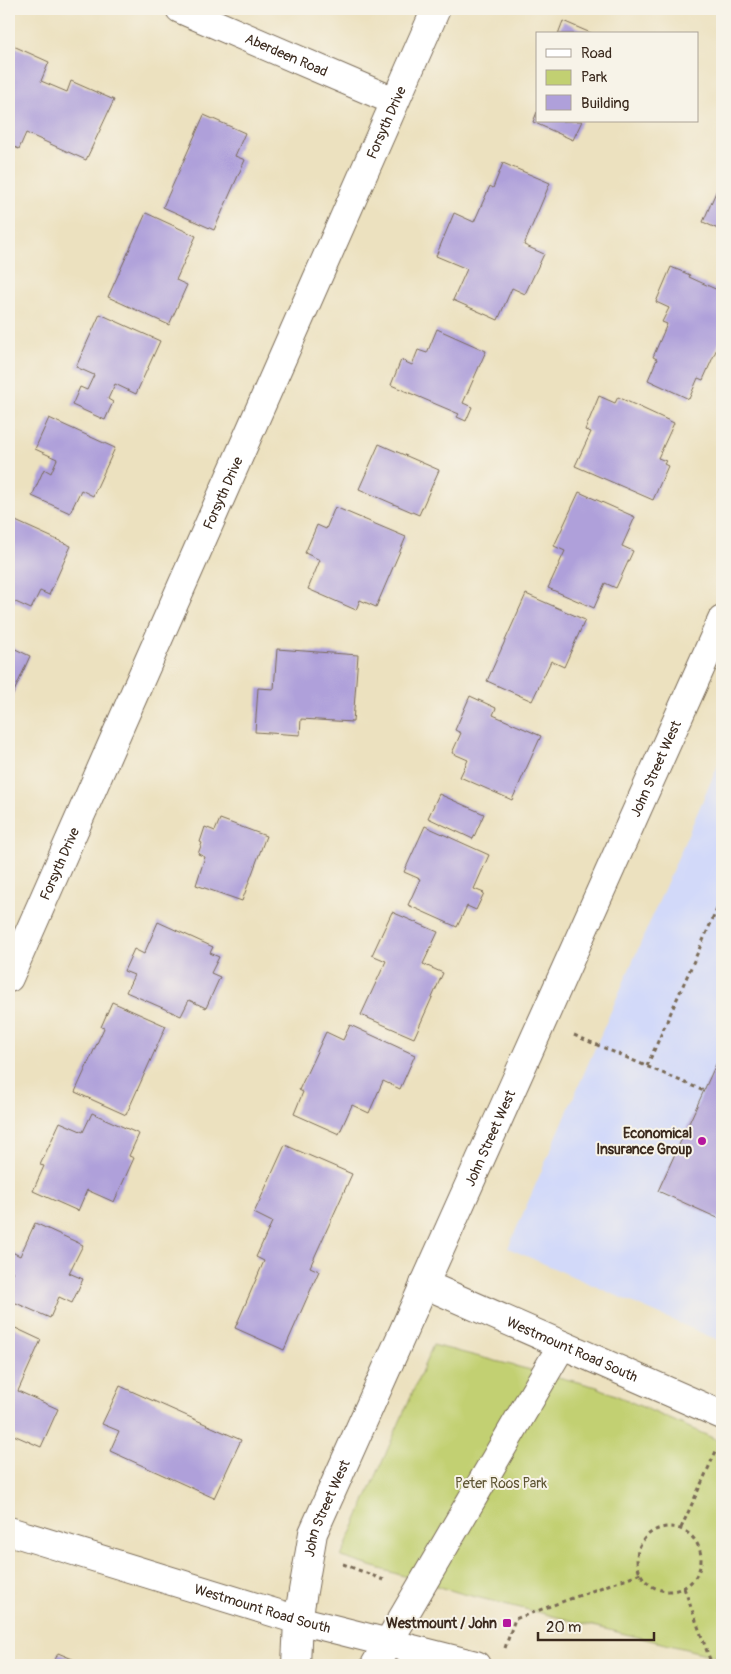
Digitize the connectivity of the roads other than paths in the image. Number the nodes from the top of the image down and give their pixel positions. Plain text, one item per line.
1 (180, 9) edge
2 (436, 9) edge
3 (394, 101) junction
4 (722, 620) edge
5 (9, 978) edge
6 (424, 1284) junction
7 (562, 1345) junction
8 (722, 1428) edge
9 (9, 1531) edge
10 (298, 1620) junction
11 (381, 1654) edge
12 (296, 1665) edge
13 (476, 1665) edge

1 - 3 street, Aberdeen Road
2 - 3 street, Forsyth Drive
3 - 5 street, Forsyth Drive
4 - 6 street, John Street West
6 - 7 street, Westmount Road South
6 - 10 street, John Street West
7 - 8 street, Westmount Road South
7 - 11 street
9 - 10 street, Westmount Road South
10 - 11 street, Westmount Road South
10 - 12 street, John Street West
11 - 13 street, Westmount Road South

